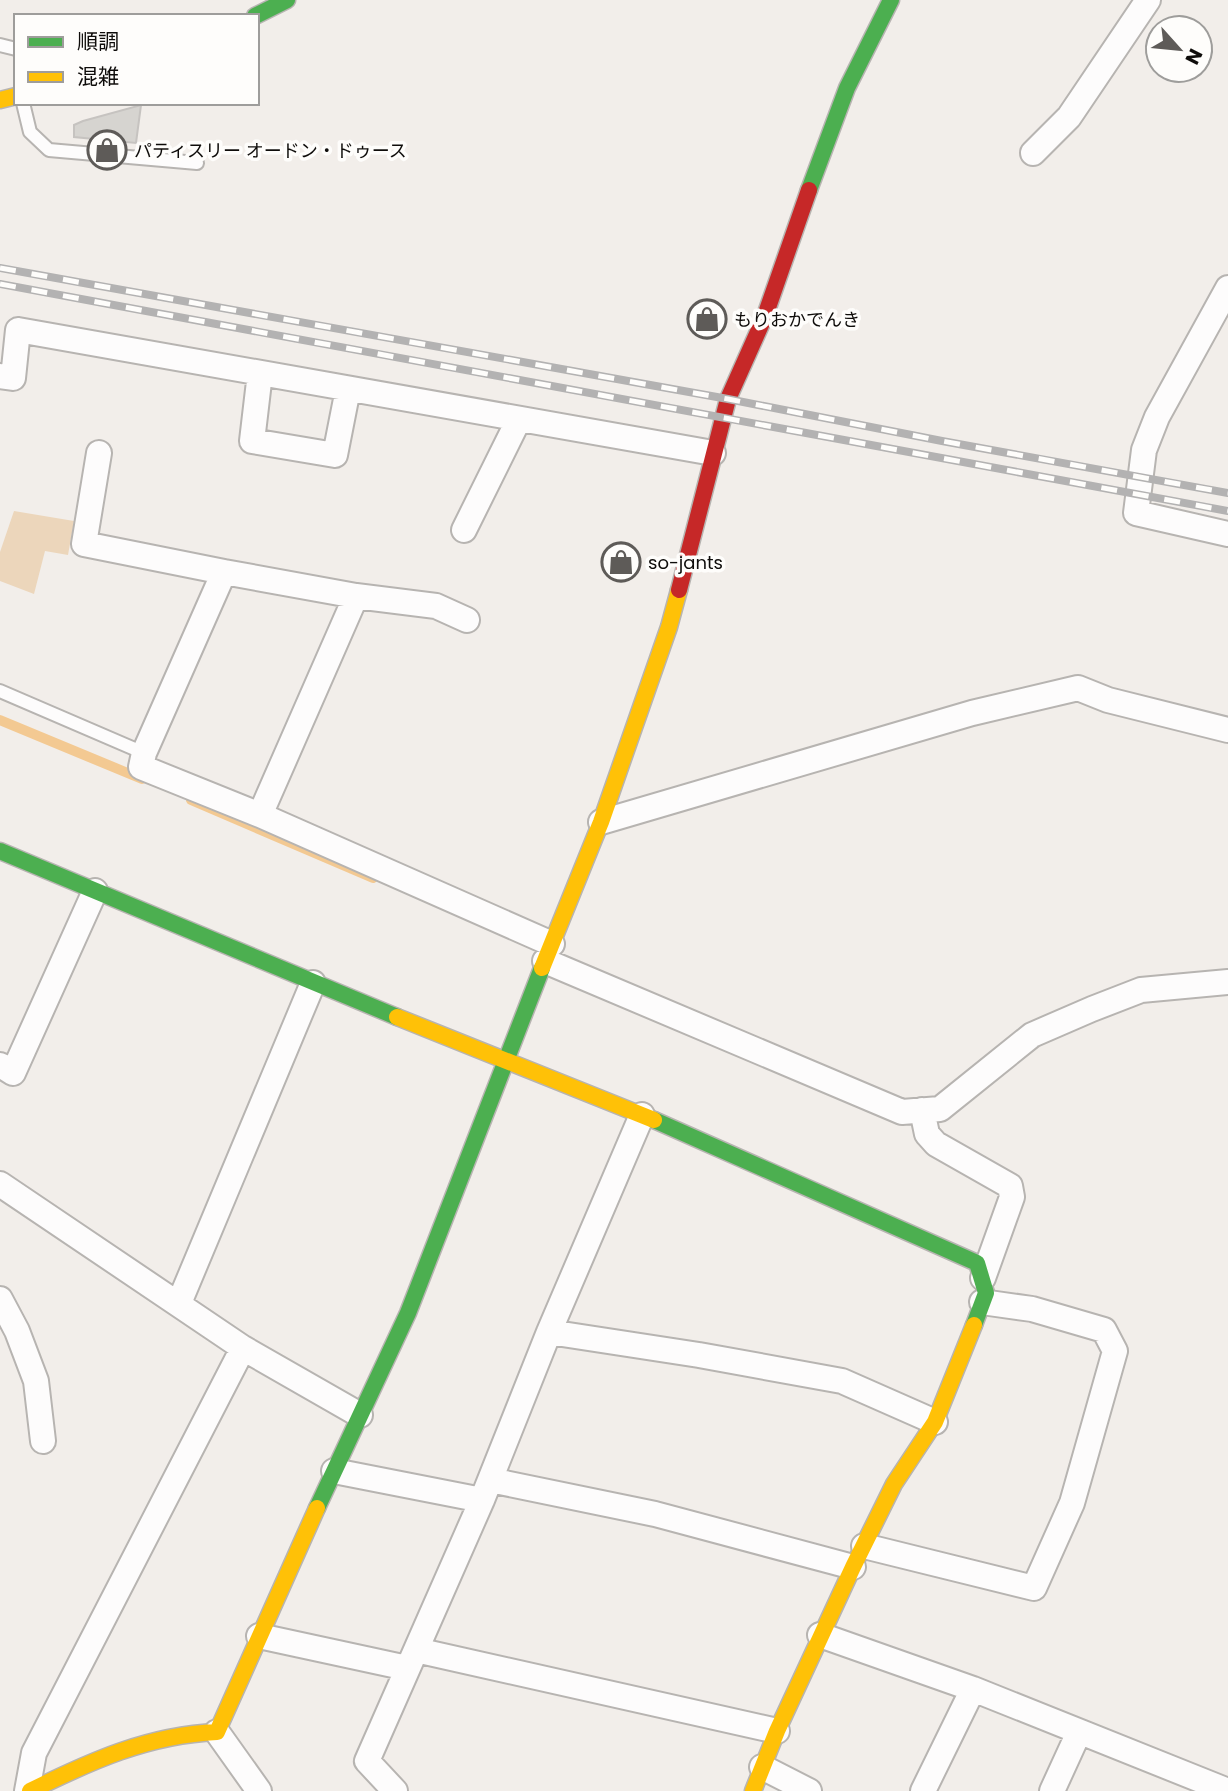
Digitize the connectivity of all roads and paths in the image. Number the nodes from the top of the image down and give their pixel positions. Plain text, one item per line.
1 (286, 0) edge
2 (891, 0) edge
3 (1148, 0) edge
4 (259, 14) edge
5 (23, 105) edge
6 (1033, 153) dead end
7 (197, 163) dead end
8 (1228, 288) edge
9 (260, 373) junction
10 (0, 376) edge
11 (348, 389) junction
12 (519, 419) junction
13 (99, 453) dead end
14 (713, 453) junction
15 (464, 530) dead end
16 (1228, 534) edge
17 (224, 572) junction
18 (356, 596) junction
19 (467, 620) dead end
20 (0, 691) edge
21 (1228, 730) edge
22 (144, 753) junction
23 (260, 815) junction
24 (601, 822) junction
25 (0, 851) edge
26 (95, 891) junction
27 (549, 952) junction
28 (1228, 982) edge
29 (313, 983) junction
30 (506, 1059) junction
31 (4, 1076) edge
32 (922, 1110) junction
33 (642, 1115) junction
34 (0, 1184) edge
35 (983, 1290) junction
36 (0, 1299) edge
37 (179, 1303) junction
38 (549, 1332) junction
39 (243, 1348) junction
40 (360, 1415) junction
41 (935, 1422) junction
42 (43, 1441) dead end
43 (334, 1471) junction
44 (486, 1490) junction
45 (858, 1557) junction
46 (258, 1636) junction
47 (820, 1636) junction
48 (412, 1659) junction
49 (973, 1689) junction
50 (777, 1731) junction
51 (217, 1732) junction
52 (1079, 1732) junction
53 (762, 1768) junction
54 (1212, 1788) edge
55 (29, 1791) edge
56 (259, 1791) edge
57 (395, 1791) edge
58 (753, 1791) edge
59 (809, 1791) edge
60 (923, 1791) edge
61 (1052, 1791) edge

1 - 4 street
2 - 14 street
3 - 6 street
5 - 7 lane
8 - 16 street
9 - 10 street
9 - 11 street
9 - 11 street
11 - 12 street
12 - 14 street
12 - 15 street
13 - 17 street
14 - 24 street
17 - 18 street
17 - 22 street
18 - 19 street
18 - 23 street
20 - 22 lane
21 - 24 street
22 - 23 street
23 - 27 street
24 - 27 street
25 - 26 street
26 - 29 street
26 - 31 street
27 - 30 street
27 - 32 street
28 - 32 street
29 - 30 street
29 - 37 street
30 - 33 street
30 - 40 street
32 - 35 street
33 - 35 street
33 - 38 street
34 - 37 street
35 - 41 street
35 - 45 street
36 - 42 street
37 - 39 street
38 - 41 street
38 - 44 street
39 - 40 street
39 - 55 street
40 - 43 street
41 - 45 street
43 - 44 street
43 - 46 street
44 - 45 street
44 - 48 street
45 - 47 street
46 - 48 street
46 - 51 street
47 - 49 street
47 - 50 street
48 - 50 street
48 - 57 street
49 - 52 street
49 - 60 street
50 - 53 street
51 - 55 street
51 - 56 street
52 - 54 street
52 - 61 street
53 - 58 street
53 - 59 street

